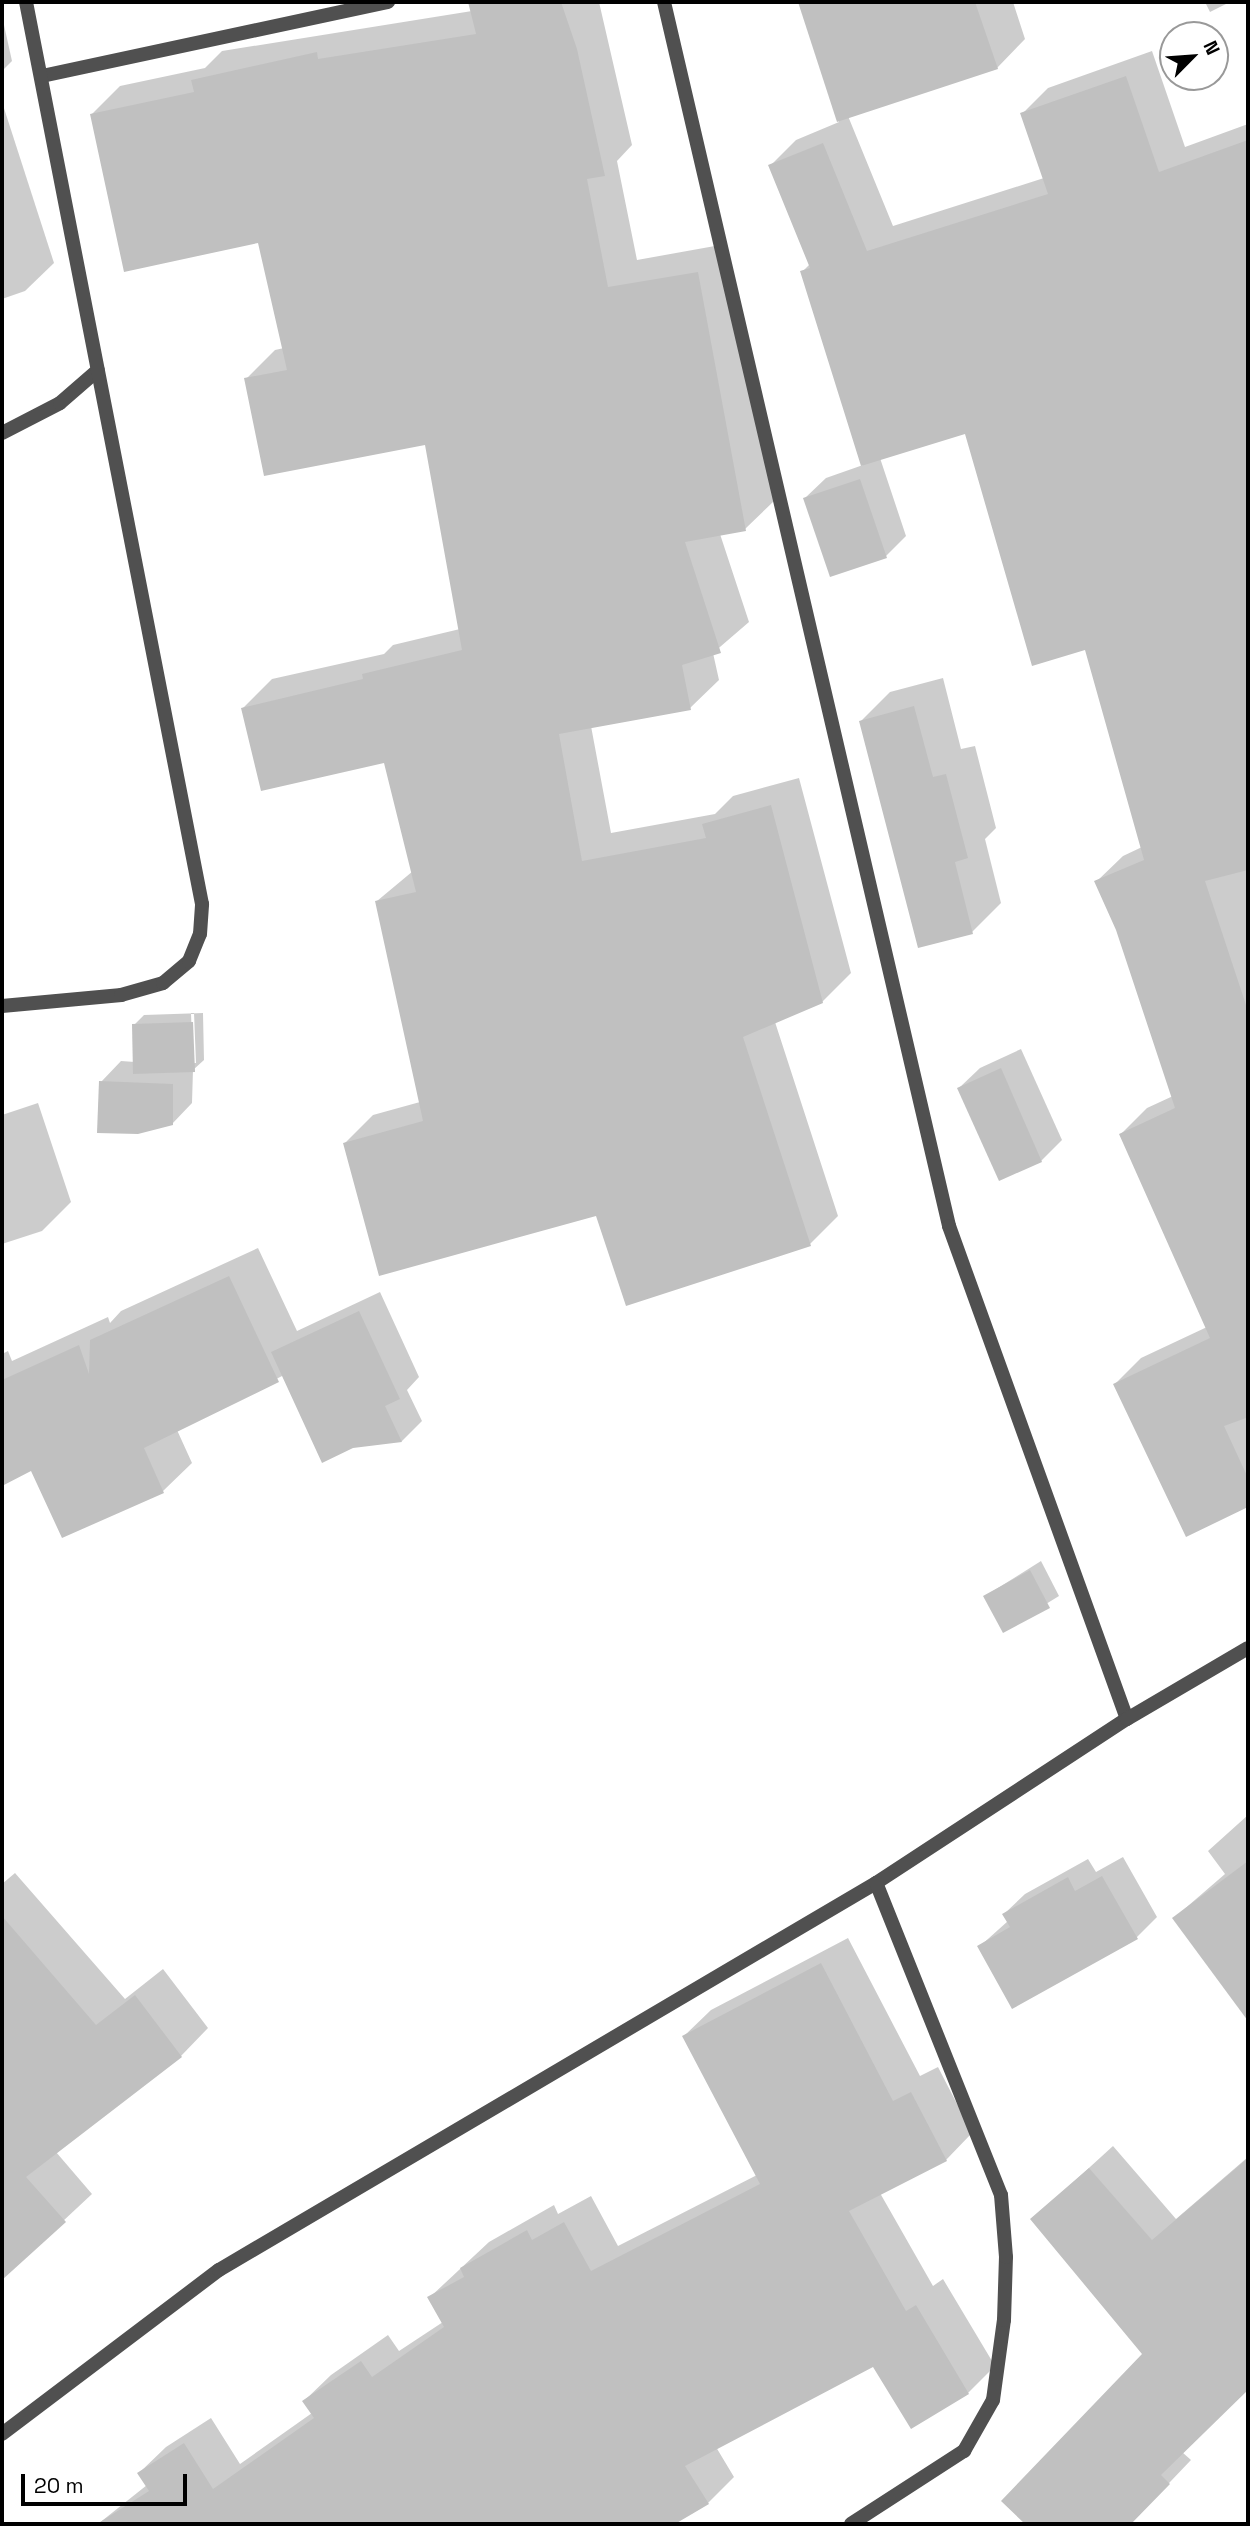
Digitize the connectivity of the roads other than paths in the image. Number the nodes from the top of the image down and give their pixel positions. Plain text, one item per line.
1 (26, 2) edge
2 (388, 2) edge
3 (664, 2) edge
4 (42, 76) junction
5 (98, 370) junction
6 (2, 433) edge
7 (2, 1006) edge
8 (1248, 1648) edge
9 (1128, 1719) junction
10 (876, 1883) junction
11 (2, 2434) edge
12 (850, 2524) edge

1 - 4 street
2 - 4 street
3 - 9 street
4 - 5 street
5 - 6 street
5 - 7 street
8 - 9 street
9 - 10 street
10 - 11 street
10 - 12 street

